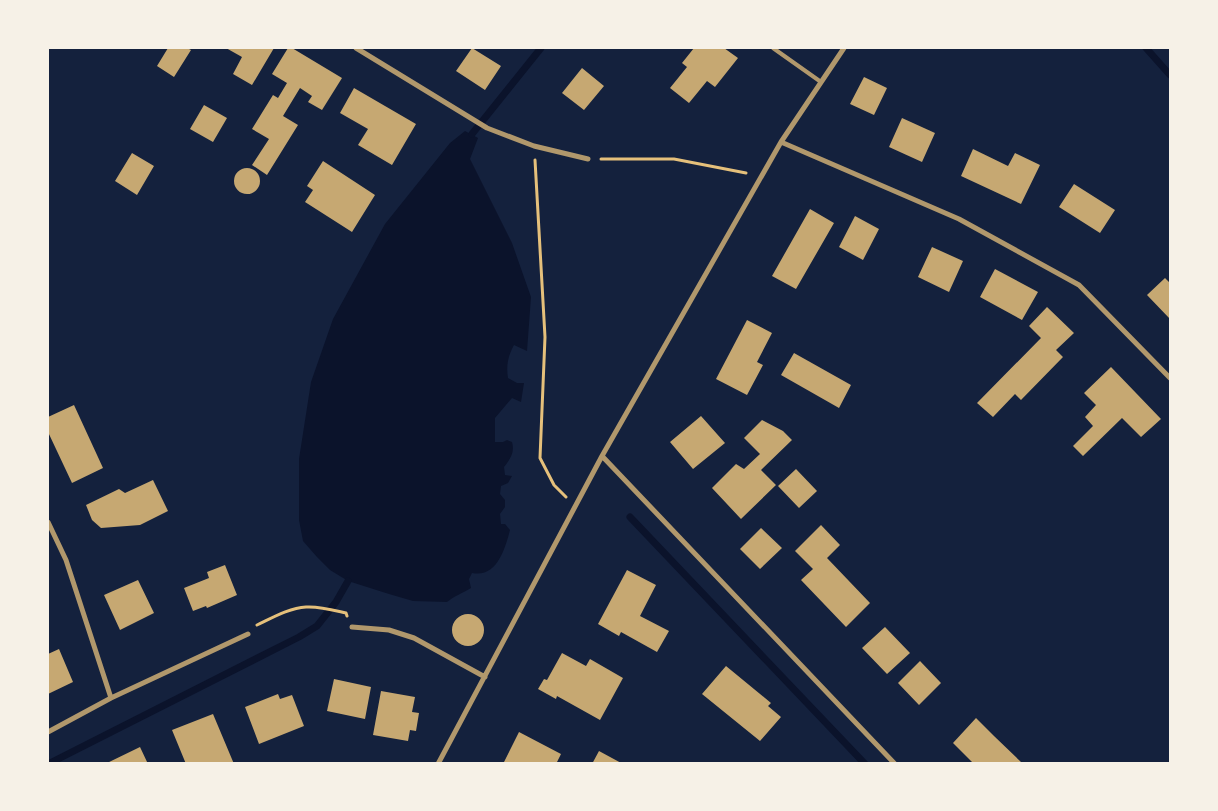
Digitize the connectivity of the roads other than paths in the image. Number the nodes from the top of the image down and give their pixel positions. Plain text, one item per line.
1 (356, 48) edge
2 (773, 48) edge
3 (844, 48) edge
4 (821, 82) junction
5 (781, 142) junction
6 (588, 159) road end
7 (1170, 378) edge
8 (602, 456) junction
9 (48, 522) edge
10 (352, 627) dead end
11 (248, 634) road end
12 (485, 677) junction
13 (110, 698) junction
14 (48, 732) edge
15 (438, 764) edge
16 (895, 764) edge

1 - 6 street
2 - 4 lane
3 - 4 street
4 - 5 street
5 - 7 street
5 - 8 street
8 - 12 street
8 - 16 street
9 - 13 street
10 - 12 street
11 - 13 street
12 - 15 street
13 - 14 street

